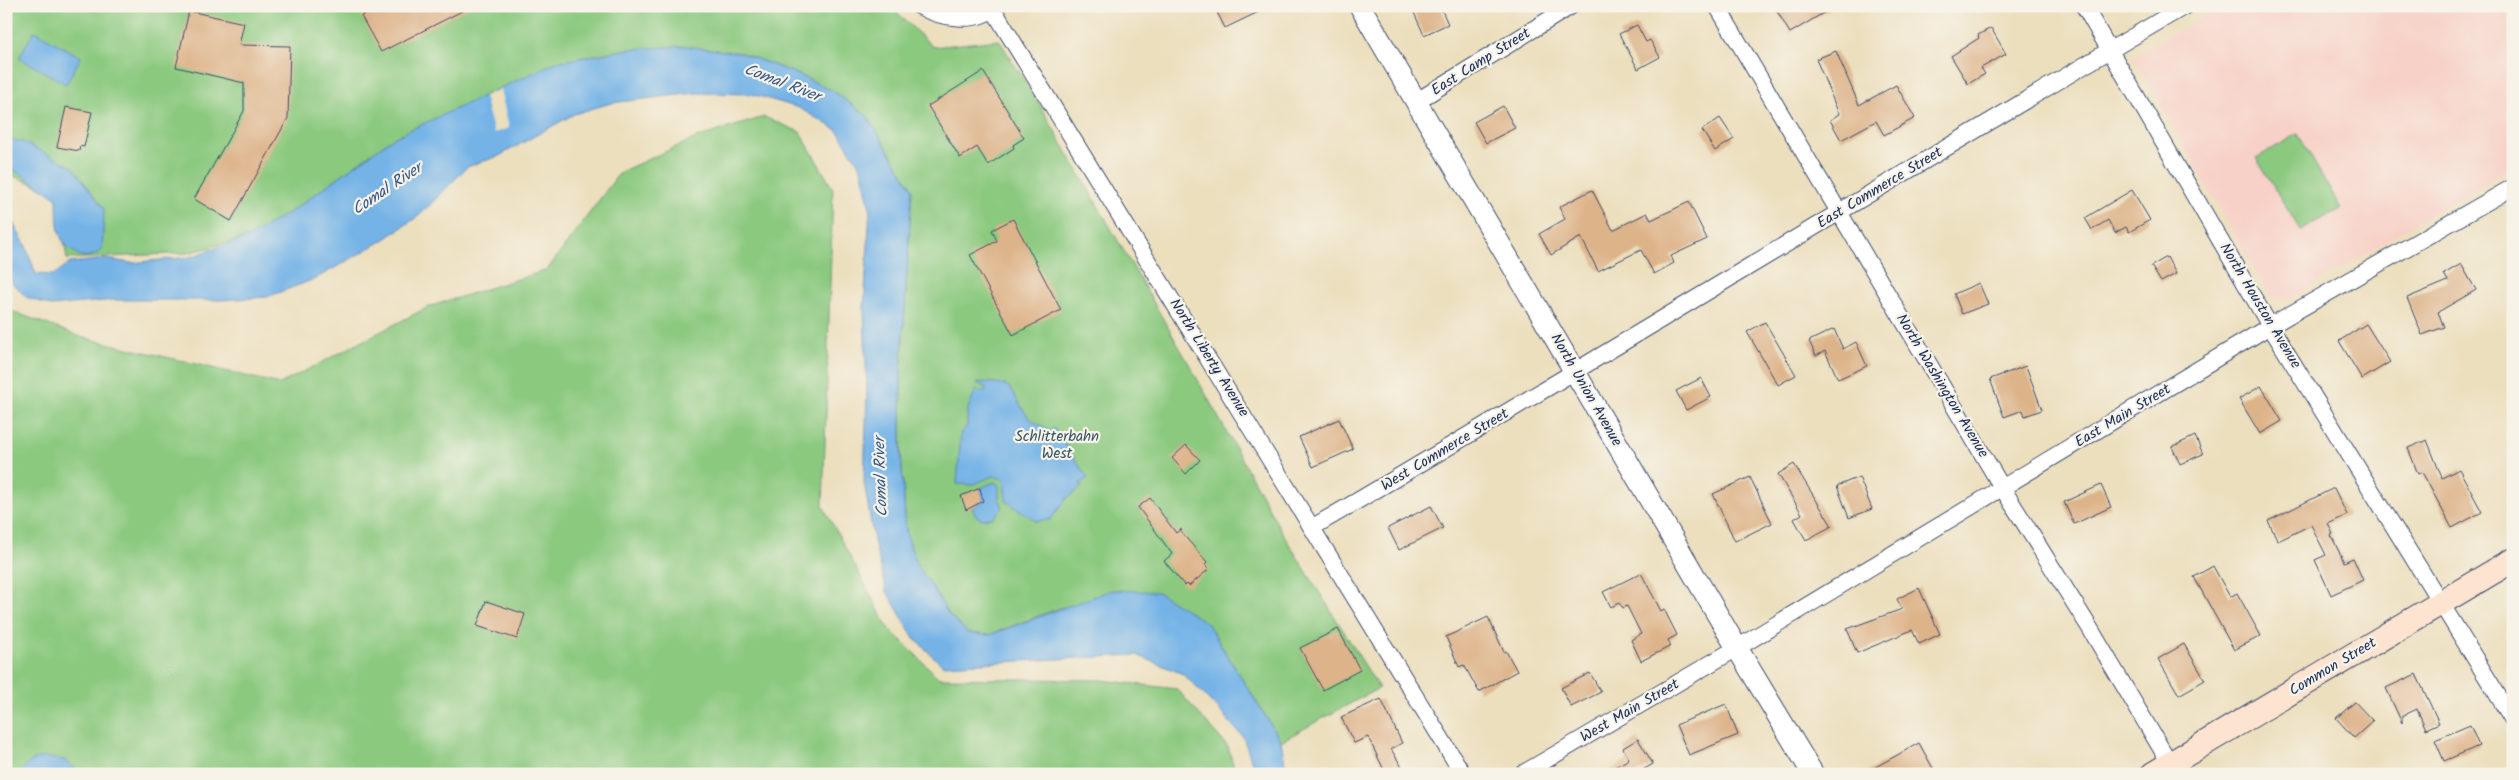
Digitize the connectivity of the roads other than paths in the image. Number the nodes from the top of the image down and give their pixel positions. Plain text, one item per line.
1 (919, 6) edge
2 (1360, 6) edge
3 (1571, 6) edge
4 (1716, 6) edge
5 (2084, 6) edge
6 (2185, 6) edge
7 (995, 8) edge
8 (2111, 50) junction
9 (1417, 101) junction
10 (2513, 187) edge
11 (1839, 212) junction
12 (2270, 326) junction
13 (1576, 372) junction
14 (2003, 489) junction
15 (1313, 527) junction
16 (2513, 560) edge
17 (2441, 603) junction
18 (1737, 648) junction
19 (2513, 720) edge
20 (2166, 770) edge
21 (1463, 774) edge
22 (1522, 774) edge
23 (1813, 774) edge

1 - 7 street, North Liberty Avenue
2 - 9 street, North Union Avenue
3 - 9 street, East Camp Street
4 - 11 street, North Washington Avenue
5 - 8 street, North Houston Avenue
6 - 8 street, East Commerce Street
7 - 15 street, North Liberty Avenue
8 - 11 street, East Commerce Street
8 - 12 street, North Houston Avenue
9 - 13 street, North Union Avenue
10 - 12 street, East Main Street
11 - 13 street, East Commerce Street
11 - 14 street, North Washington Avenue
12 - 14 street, East Main Street
12 - 17 street, North Houston Avenue
13 - 15 street, West Commerce Street
13 - 18 street, North Union Avenue
14 - 18 street, East Main Street
14 - 20 street, North Washington Avenue
15 - 21 street, North Liberty Avenue
16 - 17 main road, Common Street
17 - 19 street, North Houston Avenue
17 - 20 main road, Common Street
18 - 22 street, West Main Street
18 - 23 street, North Union Avenue

